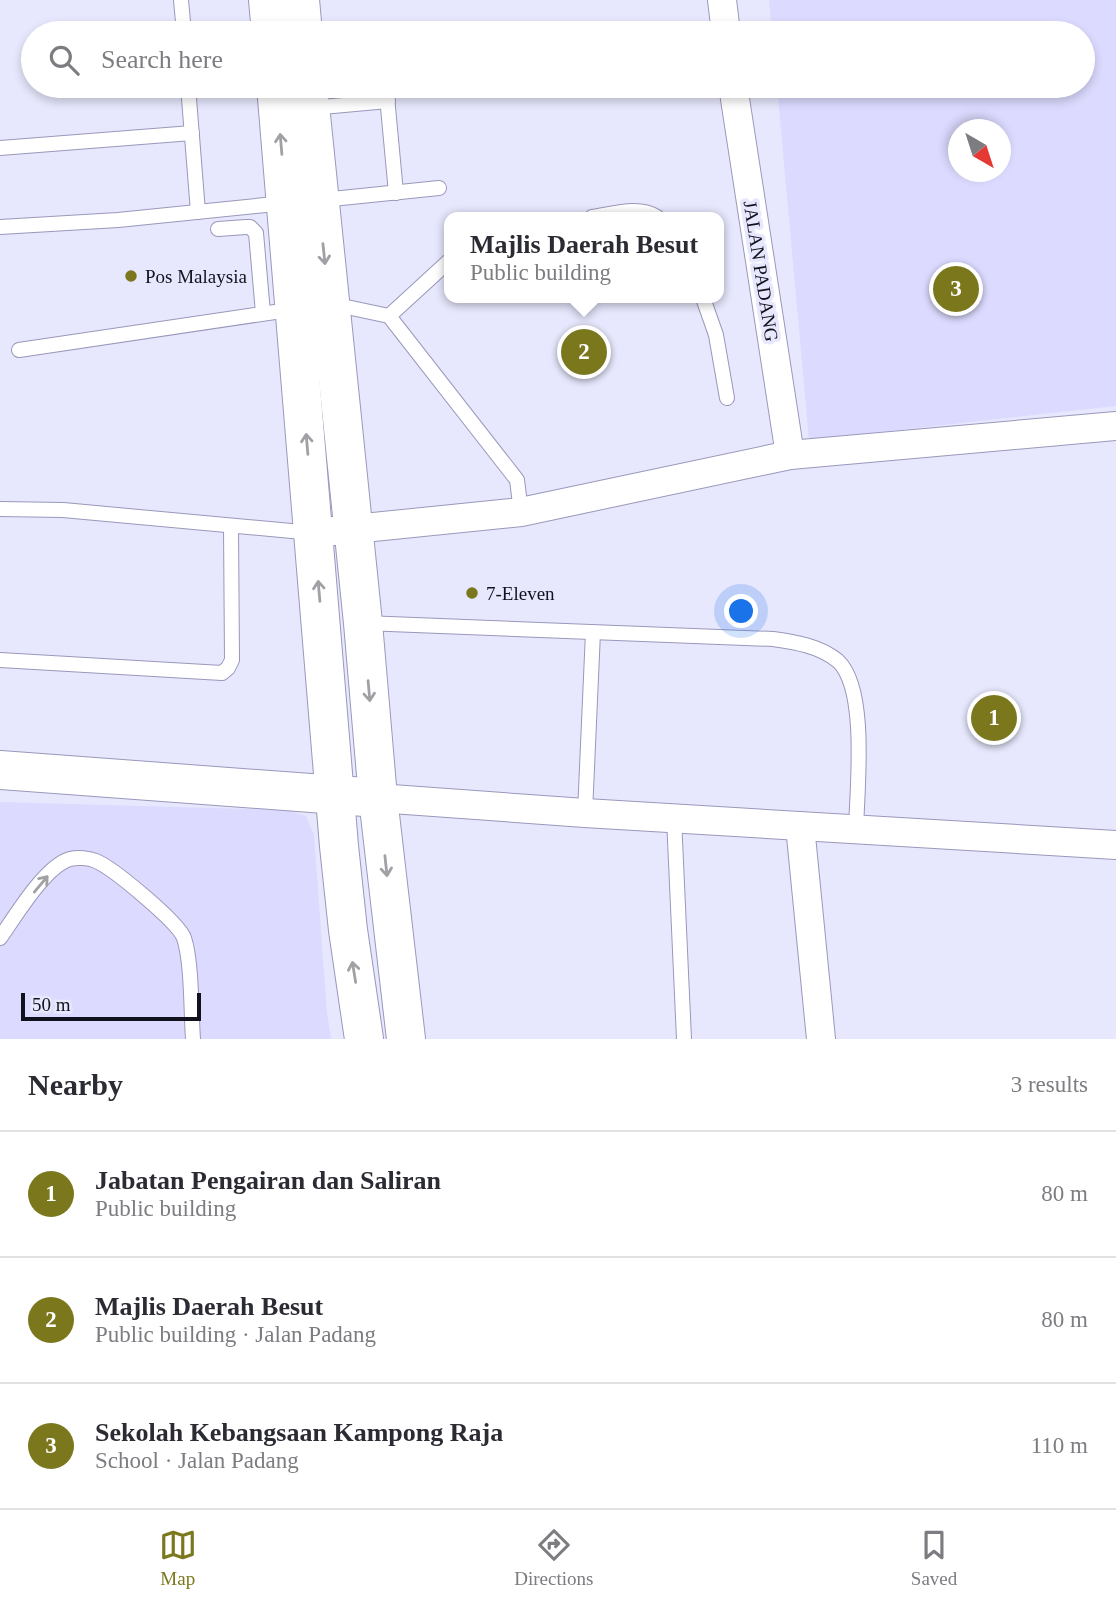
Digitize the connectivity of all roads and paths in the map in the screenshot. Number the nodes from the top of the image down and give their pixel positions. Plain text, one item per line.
1 (181, 0) edge
2 (268, 0) edge
3 (300, 0) edge
4 (722, 0) edge
5 (183, 21) edge
6 (270, 21) edge
7 (302, 21) edge
8 (725, 21) edge
9 (189, 98) edge
10 (277, 98) edge
11 (309, 98) edge
12 (387, 98) edge
13 (735, 98) edge
14 (191, 133) junction
15 (0, 148) edge
16 (439, 188) dead end
17 (396, 192) junction
18 (198, 212) junction
19 (288, 218) junction
20 (0, 228) edge
21 (218, 229) dead end
22 (444, 266) edge
23 (705, 303) edge
24 (296, 310) junction
25 (389, 316) junction
26 (19, 350) dead end
27 (727, 398) dead end
28 (1116, 426) edge
29 (790, 455) junction
30 (0, 509) edge
31 (522, 512) junction
32 (232, 527) junction
33 (353, 529) junction
34 (314, 533) junction
35 (363, 623) junction
36 (593, 632) junction
37 (0, 660) edge
38 (0, 770) edge
39 (334, 795) junction
40 (378, 798) junction
41 (585, 813) junction
42 (674, 818) junction
43 (800, 826) junction
44 (856, 830) junction
45 (1116, 845) edge
46 (0, 938) edge
47 (193, 1039) edge
48 (364, 1039) edge
49 (406, 1039) edge
50 (684, 1039) edge
51 (821, 1039) edge

1 - 5 lane
2 - 6 main road
3 - 7 main road
4 - 8 street
9 - 14 lane
19 -> 10 main road
11 - 19 main road
12 - 17 lane
13 - 29 street, JALAN PADANG
14 - 15 lane
14 - 18 lane
16 - 17 lane
17 - 19 lane
18 - 19 lane
18 - 20 lane
19 - 21 lane
19 - 24 main road
19 - 24 lane
22 - 25 lane
23 - 27 lane
24 - 25 lane
24 - 26 lane
24 - 33 main road
34 -> 24 main road
25 - 31 lane
28 - 29 street
29 - 31 street
30 - 32 lane
31 - 33 street
32 - 34 lane
32 - 37 lane
33 - 34 street
33 - 35 main road
39 -> 34 main road
35 - 36 lane
35 -> 40 main road
36 - 41 lane
36 - 44 lane
38 - 39 main road
39 - 40 main road
48 -> 39 main road
40 - 41 street
40 -> 49 main road
41 - 42 street
42 - 43 street
42 - 50 lane
43 - 44 street
43 - 51 street
44 - 45 street
46 -> 47 lane

